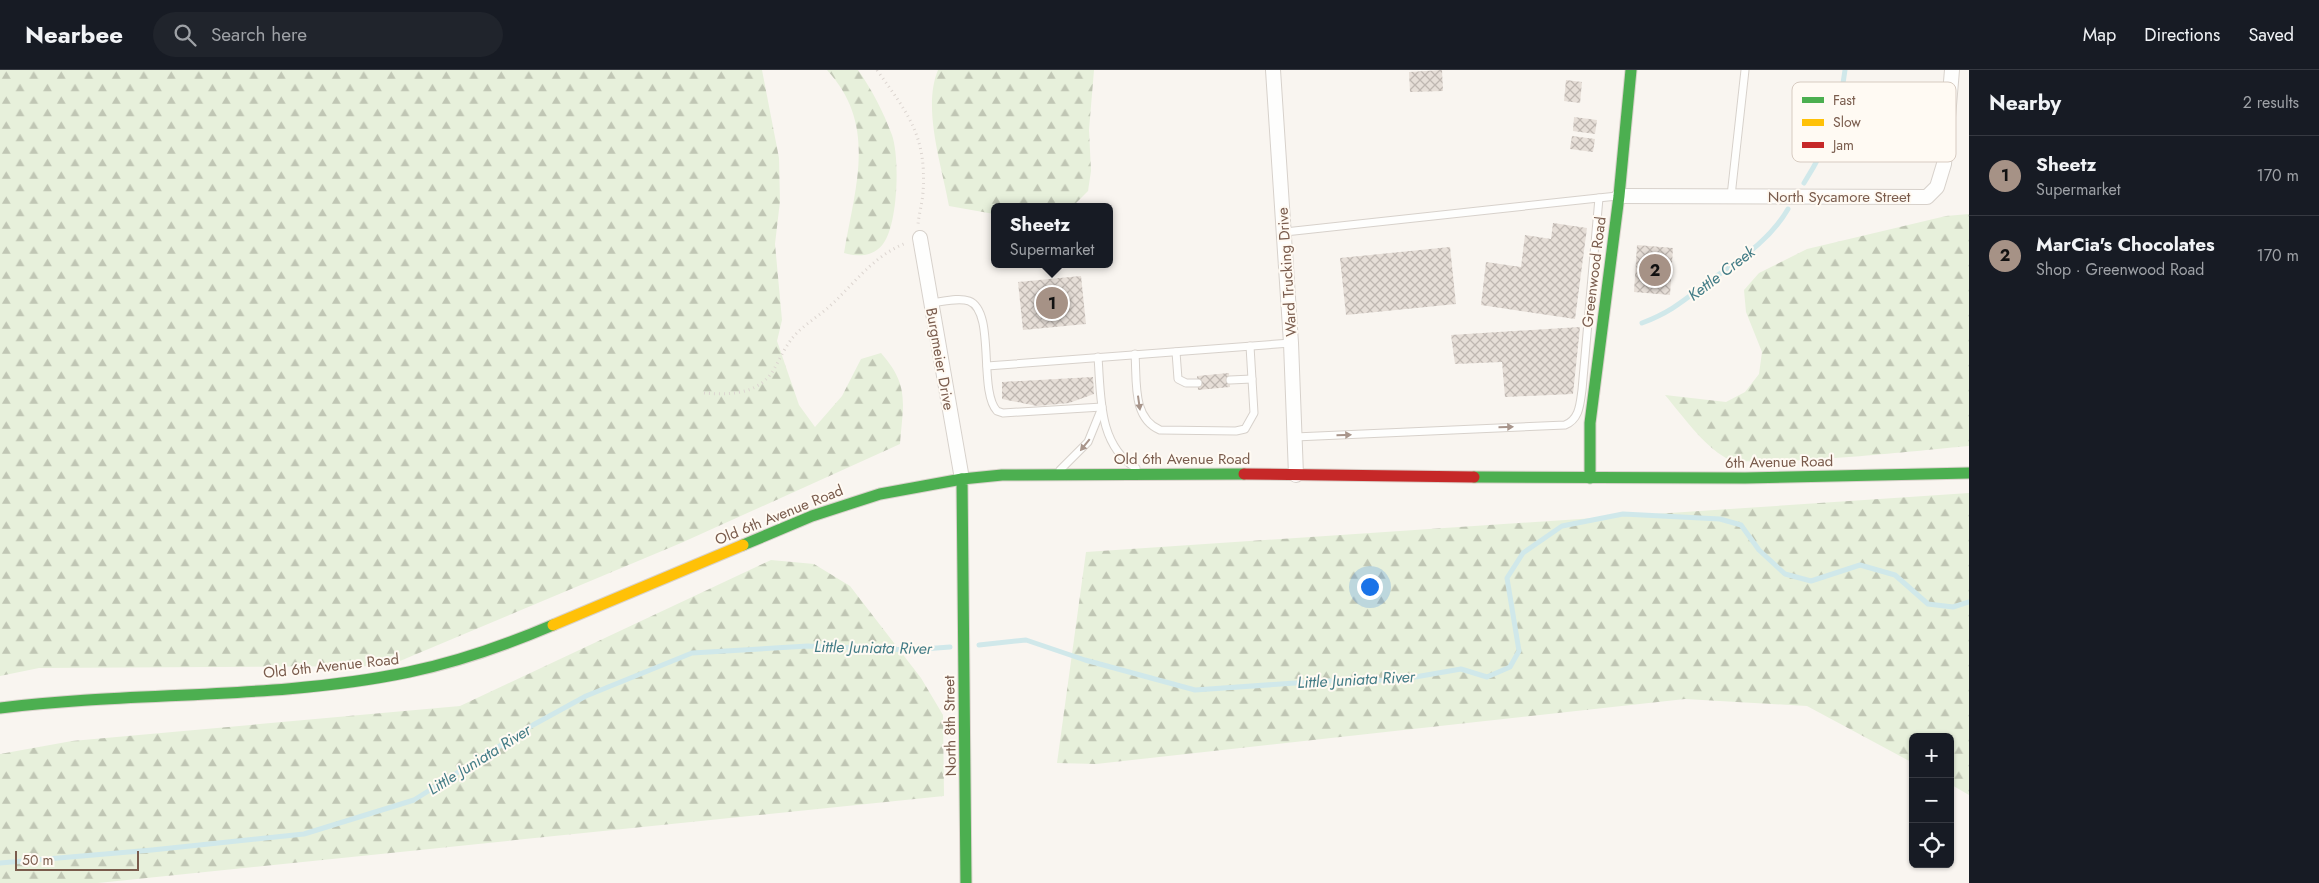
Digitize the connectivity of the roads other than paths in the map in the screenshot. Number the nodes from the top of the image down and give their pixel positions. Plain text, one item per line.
1 (1273, 70) edge
2 (1631, 70) edge
3 (1745, 70) edge
4 (1944, 162) edge
5 (1619, 196) junction
6 (1731, 196) junction
7 (1599, 198) junction
8 (1284, 232) junction
9 (920, 238) road end
10 (929, 304) junction
11 (1292, 343) junction
12 (1250, 346) junction
13 (1176, 352) junction
14 (1135, 354) junction
15 (1098, 357) junction
16 (987, 366) junction
17 (1252, 379) junction
18 (1230, 380) dead end
19 (1198, 383) dead end
20 (1102, 407) junction
21 (1295, 437) junction
22 (1145, 473) junction
23 (1969, 473) edge
24 (1056, 475) junction
25 (1296, 475) junction
26 (1590, 478) junction
27 (962, 479) junction
28 (0, 708) edge
29 (966, 883) edge

1 - 8 street, Ward Trucking Drive
2 - 5 main road, Greenwood Road
3 - 6 lane
4 - 6 street, North Sycamore Street
5 - 6 street, North Sycamore Street
5 - 7 lane
5 - 26 main road, Greenwood Road
7 - 8 lane
21 -> 7 lane
8 - 11 street, Ward Trucking Drive
9 - 10 street, Burgmeier Drive
10 - 16 lane
10 - 27 street, Burgmeier Drive
11 - 12 lane
11 - 21 street, Ward Trucking Drive
12 - 13 lane
12 - 17 lane
13 - 14 lane
13 - 19 lane
14 - 15 lane
14 -> 17 lane
15 - 16 lane
15 - 20 lane
16 - 20 lane
17 - 18 lane
20 - 22 lane
20 -> 24 lane
21 - 25 street, Ward Trucking Drive
22 - 24 main road, Old 6th Avenue Road
22 - 25 main road, Old 6th Avenue Road
23 - 26 main road, 6th Avenue Road
24 - 27 main road, Old 6th Avenue Road
25 - 26 main road, Old 6th Avenue Road
27 - 28 main road, Old 6th Avenue Road
27 - 29 main road, North 8th Street

